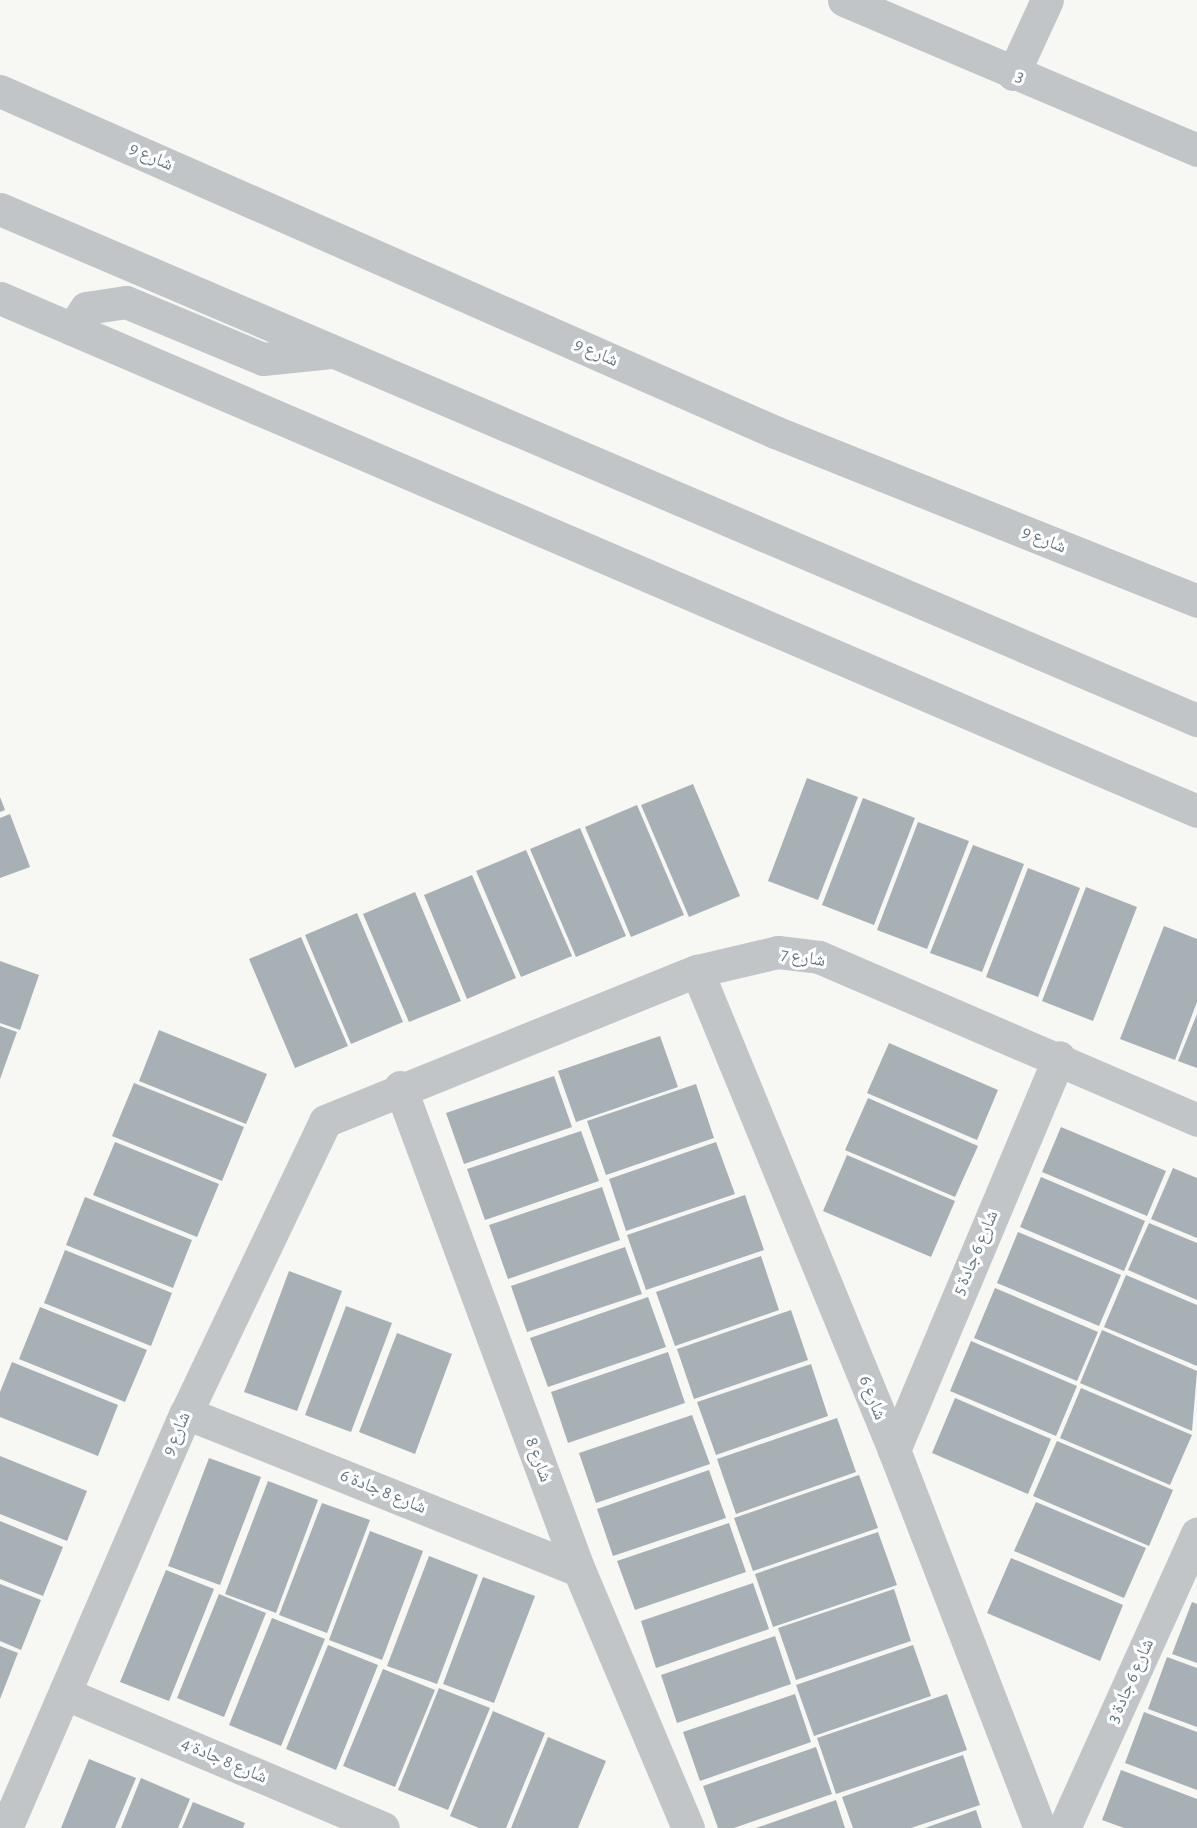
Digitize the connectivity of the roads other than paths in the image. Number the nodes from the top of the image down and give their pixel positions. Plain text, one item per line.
1 (844, 0) edge
2 (1047, 0) edge
3 (1013, 74) junction
4 (0, 91) edge
5 (1197, 150) edge
6 (0, 209) edge
7 (0, 298) edge
8 (72, 329) junction
9 (333, 351) junction
10 (1197, 602) edge
11 (1197, 720) edge
12 (1197, 811) edge
13 (697, 971) junction
14 (1059, 1057) junction
15 (400, 1087) junction
16 (1197, 1120) edge
17 (186, 1413) junction
18 (894, 1450) junction
19 (1197, 1534) edge
20 (579, 1570) junction
21 (66, 1694) junction
22 (6, 1828) edge
23 (383, 1828) edge
24 (688, 1828) edge
25 (1040, 1828) edge
26 (1064, 1828) edge

1 - 3 street, 3
2 - 3 street
3 - 5 street, 3
4 - 10 street, شارع 9
6 - 9 street
7 - 8 street
8 - 9 street
8 - 12 street
9 - 11 street
13 - 14 street, شارع 7
13 - 15 street, شارع 7
13 - 18 street, شارع 6
14 - 16 street, شارع 7
14 - 18 street, شارع 6 جادة 5
15 - 17 street, شارع 9
15 - 20 street, شارع 8
17 - 20 street, شارع 8 جادة 6
17 - 21 street, شارع 9
18 - 25 street, شارع 6
19 - 26 street, شارع 6 جادة 3
20 - 24 street, شارع 8
21 - 22 street, شارع 9
21 - 23 street, شارع 8 جادة 4

